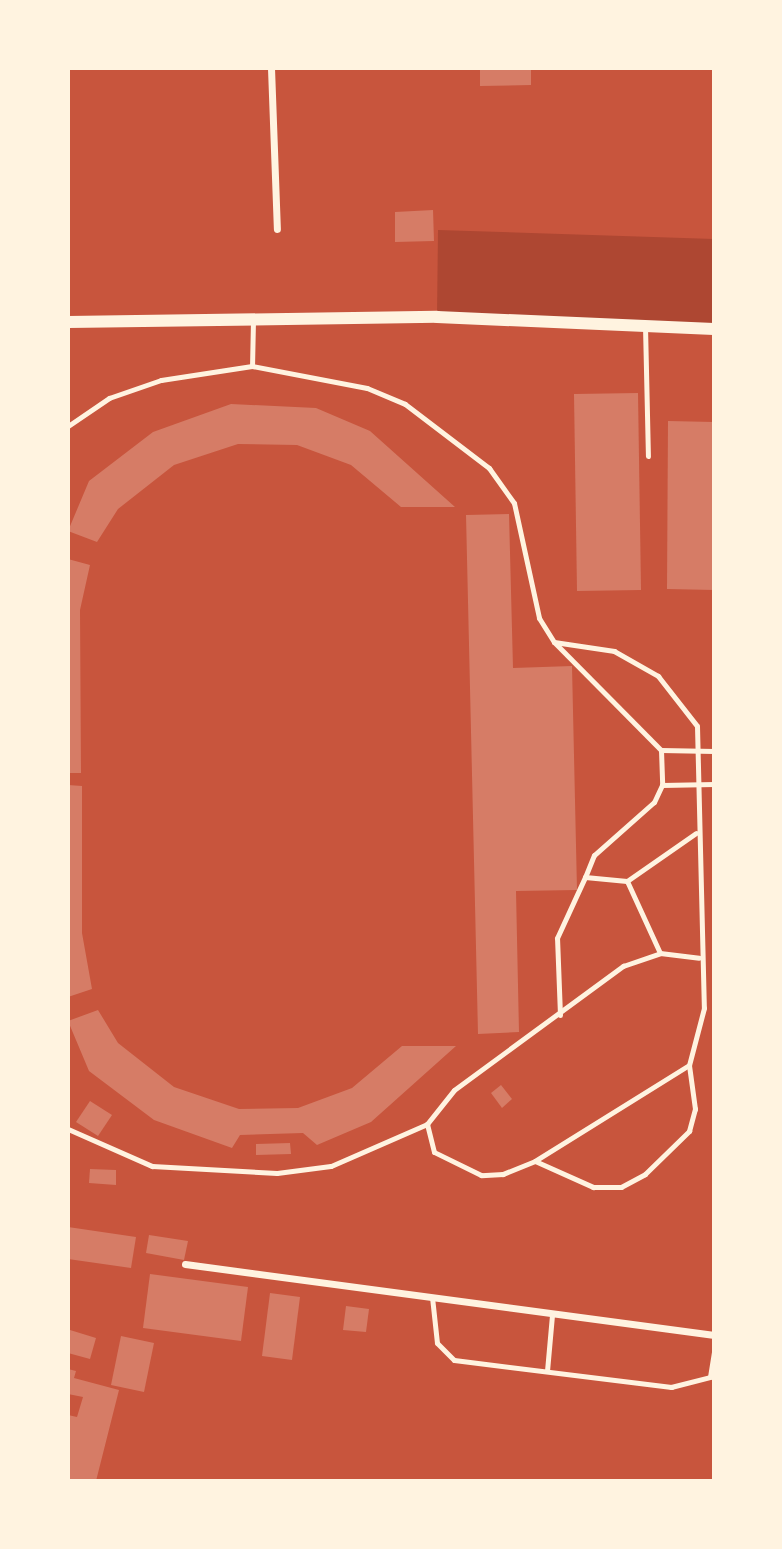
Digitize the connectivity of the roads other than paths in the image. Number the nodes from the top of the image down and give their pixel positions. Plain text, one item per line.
1 (271, 68) edge
2 (276, 229) dead end
3 (253, 320) junction
4 (68, 323) edge
5 (645, 324) junction
6 (714, 329) edge
7 (252, 366) junction
8 (68, 426) edge
9 (648, 456) dead end
10 (554, 642) junction
11 (661, 750) junction
12 (701, 751) junction
13 (714, 751) edge
14 (700, 784) junction
15 (714, 784) edge
16 (662, 785) junction
17 (696, 833) junction
18 (585, 877) junction
19 (627, 881) junction
20 (660, 953) junction
21 (699, 958) junction
22 (560, 1016) junction
23 (689, 1065) junction
24 (427, 1124) junction
25 (68, 1129) edge
26 (535, 1161) junction
27 (185, 1264) dead end
28 (432, 1297) junction
29 (552, 1315) junction
30 (714, 1335) edge
31 (714, 1352) edge
32 (547, 1371) junction

1 - 2 street
3 - 4 street
3 - 5 street
3 - 7 lane
5 - 6 street
5 - 9 lane
7 - 8 lane
7 - 10 lane
10 - 11 lane
10 - 12 lane
11 - 12 lane
11 - 16 lane
12 - 13 lane
12 - 14 lane
14 - 15 lane
14 - 16 lane
14 - 17 lane
16 - 18 lane
17 - 19 lane
17 - 21 lane
18 - 19 lane
18 - 22 lane
19 - 20 lane
20 - 21 lane
20 - 22 lane
21 - 23 lane
22 - 24 lane
23 - 26 lane
23 - 26 lane
24 - 25 lane
24 - 26 lane
27 - 28 street
28 - 29 street
28 - 32 lane
29 - 30 street
29 - 32 lane
31 - 32 lane

